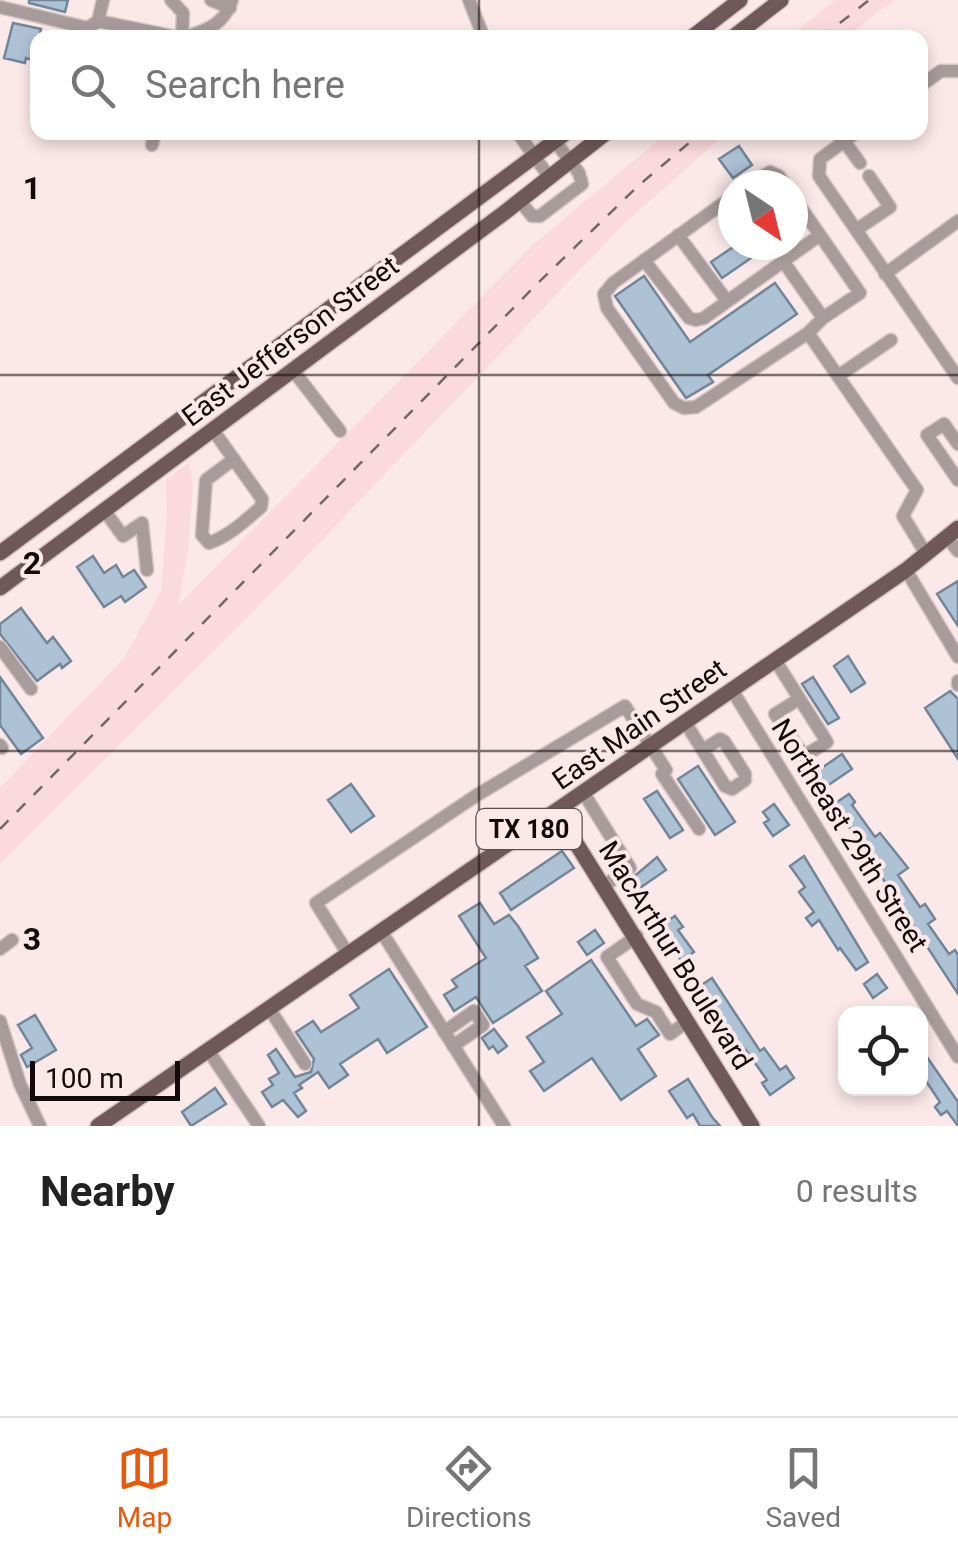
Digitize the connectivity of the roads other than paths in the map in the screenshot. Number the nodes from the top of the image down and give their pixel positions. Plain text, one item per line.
1 (103, 0) edge
2 (161, 0) edge
3 (170, 0) edge
4 (211, 0) edge
5 (469, 0) edge
6 (740, 0) edge
7 (781, 0) edge
8 (231, 4) edge
9 (1, 5) edge
10 (183, 16) junction
11 (98, 20) junction
12 (145, 30) edge
13 (182, 30) edge
14 (204, 30) edge
15 (480, 30) edge
16 (701, 30) edge
17 (742, 30) edge
18 (958, 71) edge
19 (928, 81) edge
20 (522, 140) edge
21 (552, 140) edge
22 (558, 140) edge
23 (598, 140) edge
24 (844, 141) joint
25 (534, 157) junction
26 (570, 161) junction
27 (860, 163) dead end
28 (868, 176) dead end
29 (550, 178) junction
30 (520, 201) junction
31 (718, 207) edge
32 (808, 218) edge
33 (958, 221) edge
34 (856, 230) junction
35 (678, 235) junction
36 (820, 235) junction
37 (644, 260) junction
38 (783, 262) junction
39 (885, 274) junction
40 (727, 302) junction
41 (823, 318) junction
42 (808, 333) junction
43 (891, 340) dead end
44 (292, 369) junction
45 (838, 376) junction
46 (958, 378) edge
47 (340, 431) dead end
48 (210, 432) junction
49 (958, 444) edge
50 (231, 460) junction
51 (958, 480) edge
52 (104, 510) junction
53 (32, 530) junction
54 (953, 533) edge
55 (0, 539) edge
56 (958, 551) edge
57 (0, 553) edge
58 (926, 554) junction
59 (147, 570) dead end
60 (906, 570) junction
61 (0, 588) edge
62 (0, 647) edge
63 (956, 649) edge
64 (775, 660) junction
65 (31, 688) dead end
66 (732, 690) junction
67 (799, 699) junction
68 (686, 722) junction
69 (650, 746) junction
70 (703, 750) dead end
71 (583, 792) junction
72 (556, 810) junction
73 (699, 829) dead end
74 (605, 886) junction
75 (381, 931) junction
76 (637, 936) junction
77 (12, 940) dead end
78 (0, 950) edge
79 (348, 954) junction
80 (269, 1008) junction
81 (0, 1021) edge
82 (688, 1021) junction
83 (444, 1032) junction
84 (454, 1046) junction
85 (208, 1050) junction
86 (958, 1057) edge
87 (305, 1064) dead end
88 (40, 1126) edge
89 (98, 1126) edge
90 (260, 1126) edge
91 (504, 1126) edge
92 (752, 1126) edge

1 - 11 street
2 - 10 street
3 - 10 street
4 - 8 street
5 - 15 street
6 - 16 main road
7 - 17 main road
8 - 14 street
9 - 11 street
10 - 13 street
11 - 12 street
18 - 19 street
20 - 25 street
21 - 25 main road, East Jefferson Street
22 - 26 street
23 - 26 main road, East Jefferson Street
24 - 27 street
24 - 34 street
25 - 29 street
25 - 53 main road, East Jefferson Street
26 - 29 main road, East Jefferson Street
26 - 30 street
28 - 34 street
29 - 30 main road, East Jefferson Street
30 - 44 main road, East Jefferson Street
31 - 35 street
32 - 36 street
33 - 39 street
34 - 39 street
35 - 37 street
35 - 40 street
36 - 38 street
36 - 41 street
37 - 40 street
37 - 42 street
38 - 40 street
38 - 41 street
39 - 46 street
41 - 42 street
42 - 45 street
43 - 45 street
44 - 47 street
44 - 48 main road, East Jefferson Street
45 - 58 street
48 - 50 street
48 - 52 main road, East Jefferson Street
49 - 51 street
50 - 50 street
52 - 59 street
52 - 61 main road, East Jefferson Street
53 - 55 main road
53 - 57 main road, East Jefferson Street
54 - 56 street
54 - 58 main road, East Main Street / TX 180
58 - 60 main road, East Main Street / TX 180
60 - 63 street
60 - 64 main road, East Main Street / TX 180
62 - 65 street
64 - 66 main road, East Main Street / TX 180
64 - 67 street
66 - 68 main road, East Main Street / TX 180
66 - 86 street, Northeast 29th Street
67 - 67 street
68 - 69 main road, East Main Street / TX 180
68 - 70 street
69 - 71 main road, East Main Street / TX 180
69 - 73 street
69 - 79 street
71 - 72 main road, East Main Street / TX 180
71 - 74 street
72 - 74 main road, MacArthur Boulevard
72 - 75 main road, East Main Street / TX 180
74 - 76 main road, MacArthur Boulevard
75 - 79 main road, East Main Street / TX 180
75 - 83 street
76 - 82 main road, MacArthur Boulevard
76 - 82 street
77 - 78 street
79 - 80 main road, East Main Street / TX 180
80 - 85 main road, East Main Street / TX 180
80 - 87 street
81 - 88 street
82 - 92 main road, MacArthur Boulevard
83 - 84 street
83 - 84 street
84 - 91 street
85 - 89 main road, East Main Street / TX 180
85 - 90 street

